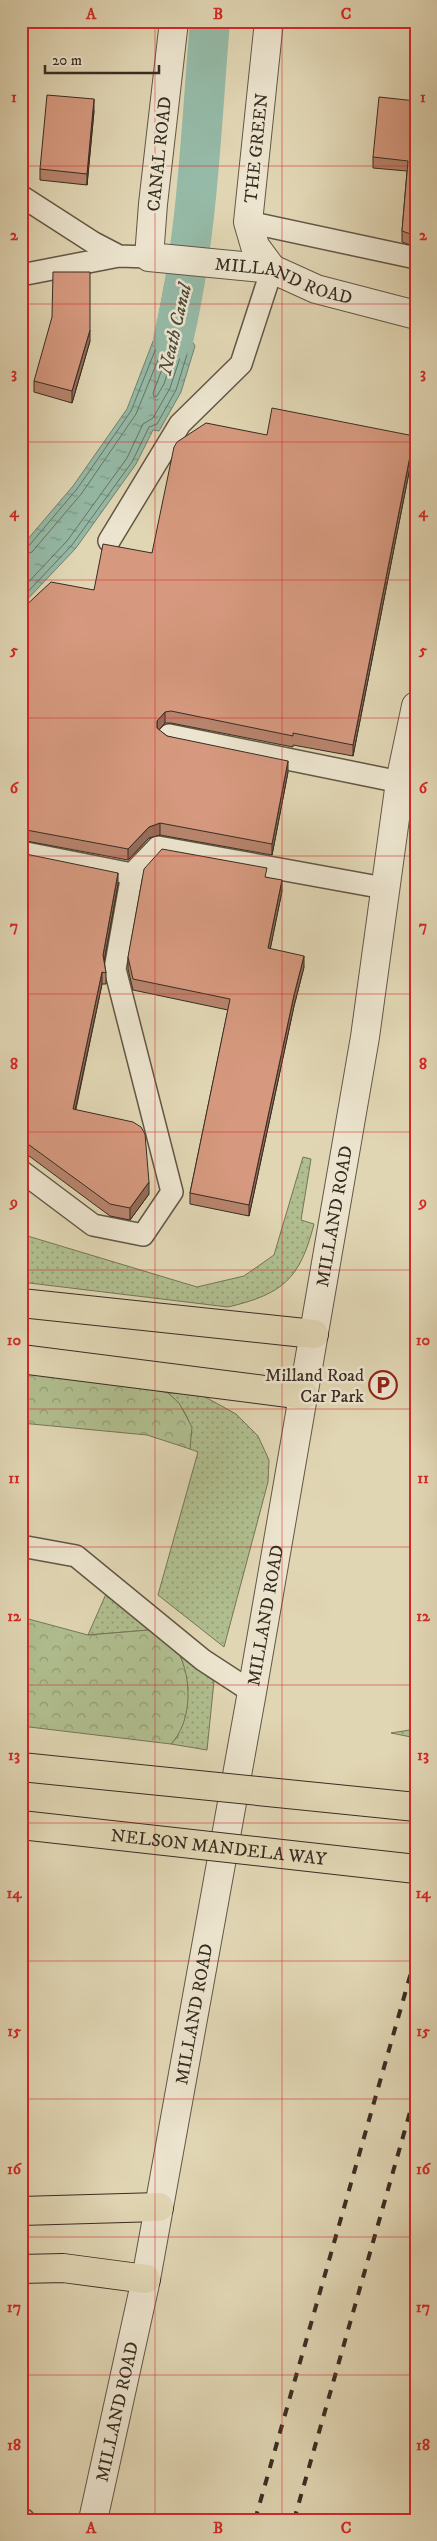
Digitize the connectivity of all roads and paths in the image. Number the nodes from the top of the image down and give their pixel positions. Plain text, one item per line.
1 (174, 21) edge
2 (269, 21) edge
3 (21, 196) edge
4 (248, 222) junction
5 (119, 256) junction
6 (149, 257) junction
7 (416, 258) edge
8 (272, 269) junction
9 (21, 275) edge
10 (416, 315) edge
11 (108, 541) dead end
12 (416, 706) edge
13 (169, 735) edge
14 (400, 782) junction
15 (21, 852) edge
16 (132, 874) junction
17 (384, 888) junction
18 (21, 1171) edge
19 (21, 1302) edge
20 (314, 1334) junction
21 (21, 1359) edge
22 (304, 1395) junction
23 (21, 1546) edge
24 (252, 1692) junction
25 (21, 1767) edge
26 (416, 1808) edge
27 (21, 1825) edge
28 (416, 1869) edge
29 (159, 2207) junction
30 (21, 2211) edge
31 (21, 2269) edge
32 (146, 2278) junction
33 (93, 2520) edge

1 - 6 street, CANAL ROAD
2 - 4 street, THE GREEN
3 - 5 lane
4 - 7 lane
4 - 8 street, THE GREEN
5 - 6 lane
5 - 9 lane
6 - 8 street, MILLAND ROAD
8 - 10 street, MILLAND ROAD
8 - 11 lane
12 - 14 street, MILLAND ROAD
13 - 14 lane
14 - 17 street, MILLAND ROAD
15 - 16 lane
16 - 17 lane
16 - 18 lane
17 - 20 street, MILLAND ROAD
19 - 20 main road
20 - 22 street, MILLAND ROAD
21 - 22 main road
22 - 24 street, MILLAND ROAD
23 - 24 lane
24 - 29 street, MILLAND ROAD
25 - 26 main road, bridge
27 - 28 main road, NELSON MANDELA WAY, bridge
29 - 30 main road
29 - 32 street, MILLAND ROAD
31 - 32 main road
32 - 33 street, MILLAND ROAD

